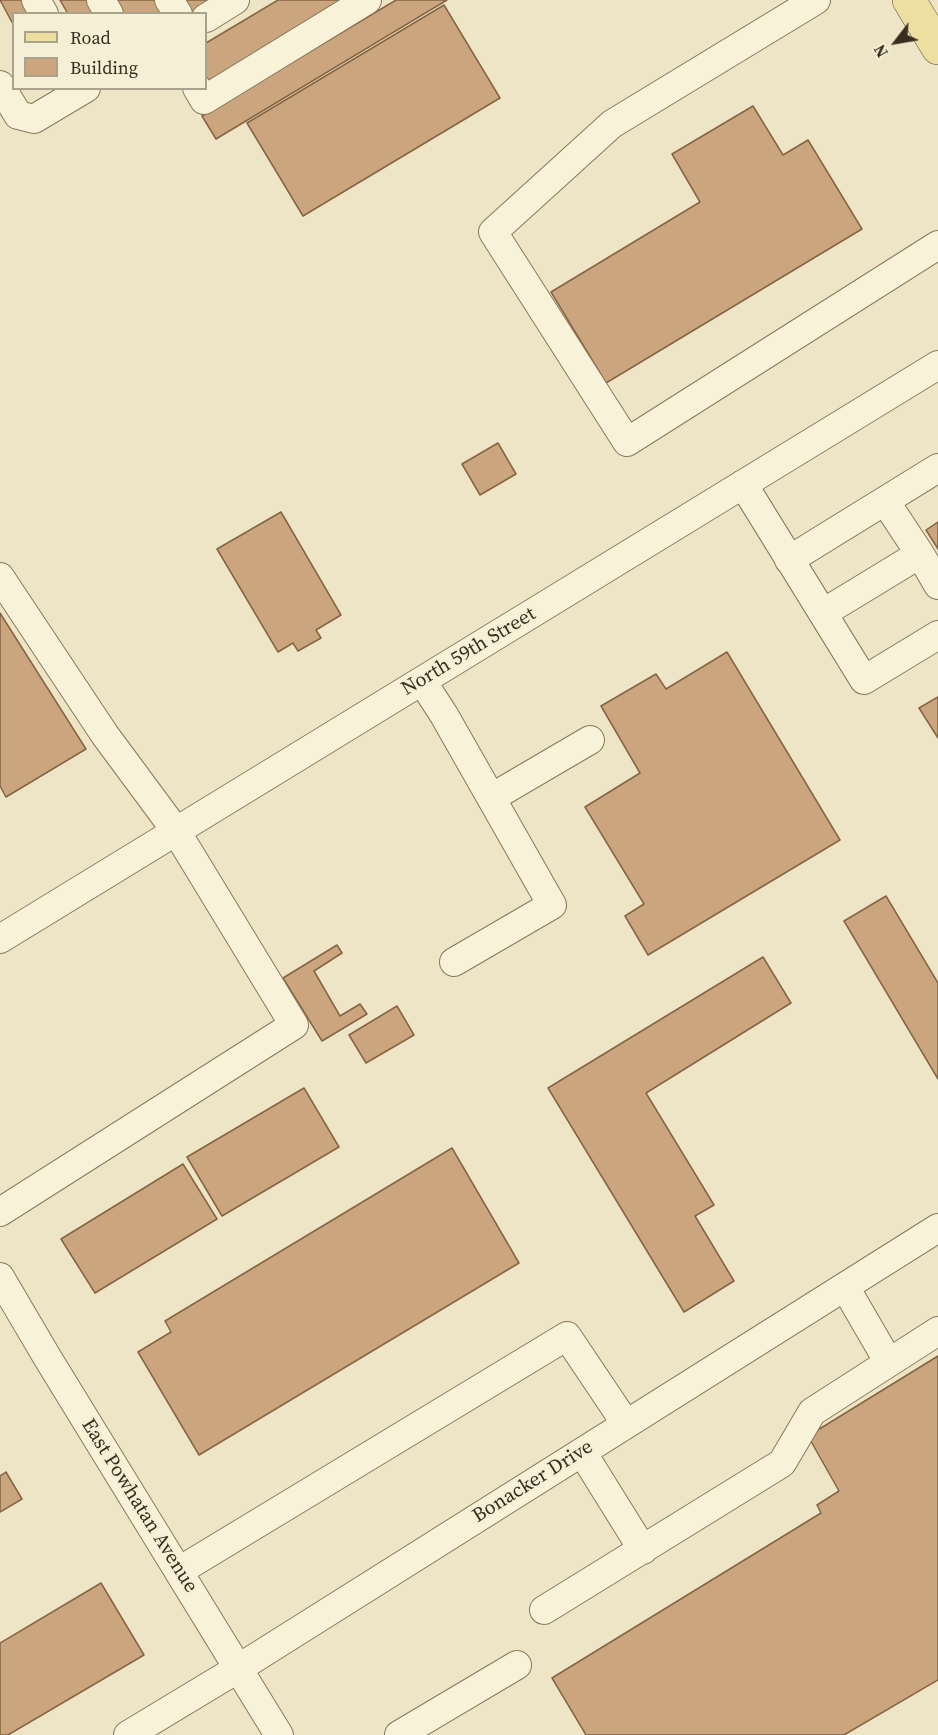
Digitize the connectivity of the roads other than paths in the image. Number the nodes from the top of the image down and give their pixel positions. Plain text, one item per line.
1 (367, 0) edge
2 (816, 0) edge
3 (909, 0) edge
4 (233, 1) edge
5 (207, 17) edge
6 (938, 48) edge
7 (0, 85) edge
8 (84, 90) edge
9 (198, 90) edge
10 (938, 245) edge
11 (938, 365) edge
12 (938, 468) edge
13 (743, 484) junction
14 (885, 501) junction
15 (920, 554) junction
16 (789, 560) junction
17 (0, 577) edge
18 (938, 585) edge
19 (823, 613) junction
20 (938, 635) edge
21 (422, 681) junction
22 (590, 740) dead end
23 (491, 798) junction
24 (176, 831) junction
25 (0, 939) edge
26 (454, 962) dead end
27 (0, 1212) edge
28 (938, 1228) edge
29 (0, 1277) edge
30 (845, 1287) junction
31 (938, 1331) edge
32 (888, 1361) junction
33 (626, 1424) junction
34 (582, 1452) junction
35 (643, 1550) junction
36 (179, 1571) junction
37 (544, 1610) dead end
38 (517, 1665) dead end
39 (238, 1668) junction
40 (128, 1735) edge
41 (279, 1735) edge
42 (399, 1735) edge

1 - 9 street
2 - 10 street
3 - 6 main road
4 - 5 street
7 - 8 street
11 - 13 street, North 59th Street
12 - 14 street
13 - 16 street
13 - 21 street, North 59th Street
14 - 15 street
14 - 16 street
15 - 18 street
15 - 19 street
16 - 19 street
17 - 24 street
19 - 20 street
21 - 23 street
21 - 24 street, North 59th Street
22 - 23 street
23 - 26 street
24 - 25 street, North 59th Street
24 - 27 street
28 - 30 street, Bonacker Drive
29 - 36 street, East Powhatan Avenue
30 - 32 street
30 - 33 street, Bonacker Drive
31 - 32 street
32 - 35 street
33 - 34 street, Bonacker Drive
33 - 36 street
34 - 35 street
34 - 39 street, Bonacker Drive
35 - 37 street
36 - 39 street, East Powhatan Avenue
38 - 42 street
39 - 40 street, Bonacker Drive
39 - 41 street, East Powhatan Avenue

